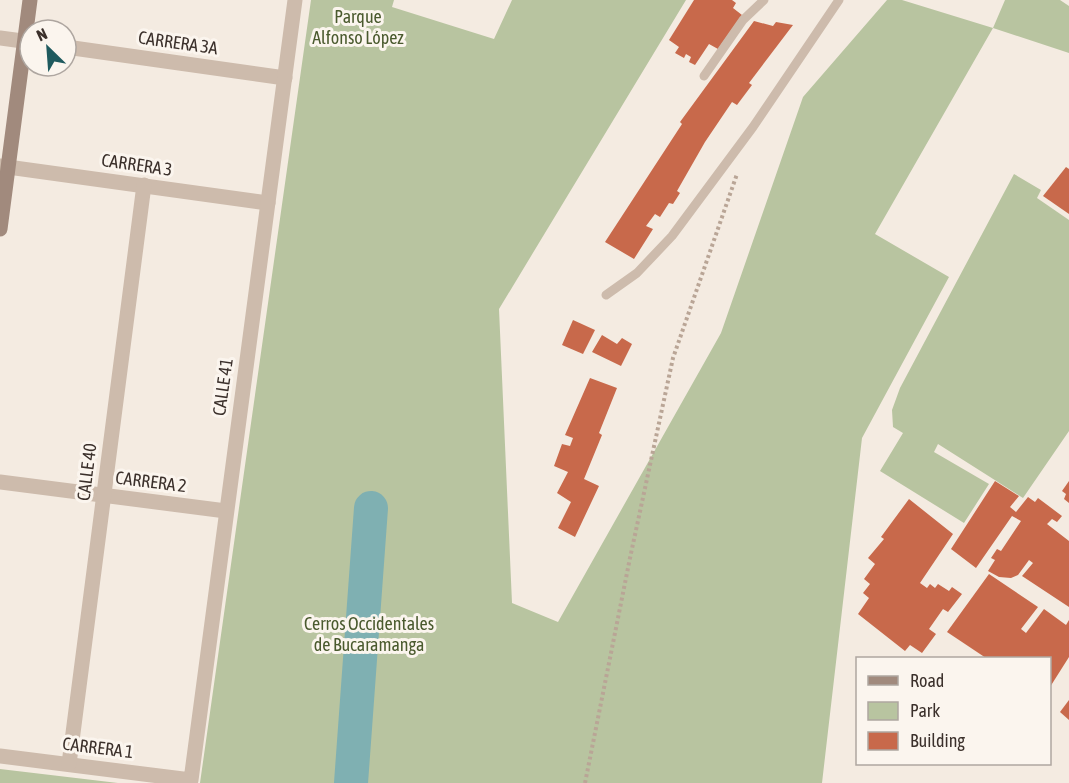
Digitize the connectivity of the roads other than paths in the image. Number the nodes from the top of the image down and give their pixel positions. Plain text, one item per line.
1 (30, 0) edge
2 (295, 0) edge
3 (764, 0) edge
4 (838, 0) edge
5 (29, 18) edge
6 (0, 38) edge
7 (18, 41) edge
8 (78, 49) edge
9 (704, 76) dead end
10 (20, 78) edge
11 (285, 78) junction
12 (4, 166) edge
13 (144, 185) junction
14 (268, 202) junction
15 (0, 229) edge
16 (606, 295) dead end
17 (0, 482) edge
18 (104, 496) junction
19 (226, 511) junction
20 (0, 756) edge
21 (69, 764) junction
22 (191, 780) joint

1 - 5 street
2 - 11 street, CALLE 41
3 - 9 lane
4 - 16 lane
6 - 7 street
8 - 11 street, CARRERA 3A
10 - 12 street
11 - 14 street, CALLE 41
12 - 13 street, CARRERA 3
12 - 15 street
13 - 14 street, CARRERA 3
13 - 18 street, CALLE 40
14 - 19 street, CALLE 41
17 - 18 street, CARRERA 2
18 - 19 street, CARRERA 2
18 - 21 street, CALLE 40
19 - 22 street, CALLE 41
20 - 21 street, CARRERA 1
21 - 22 street, CARRERA 1

